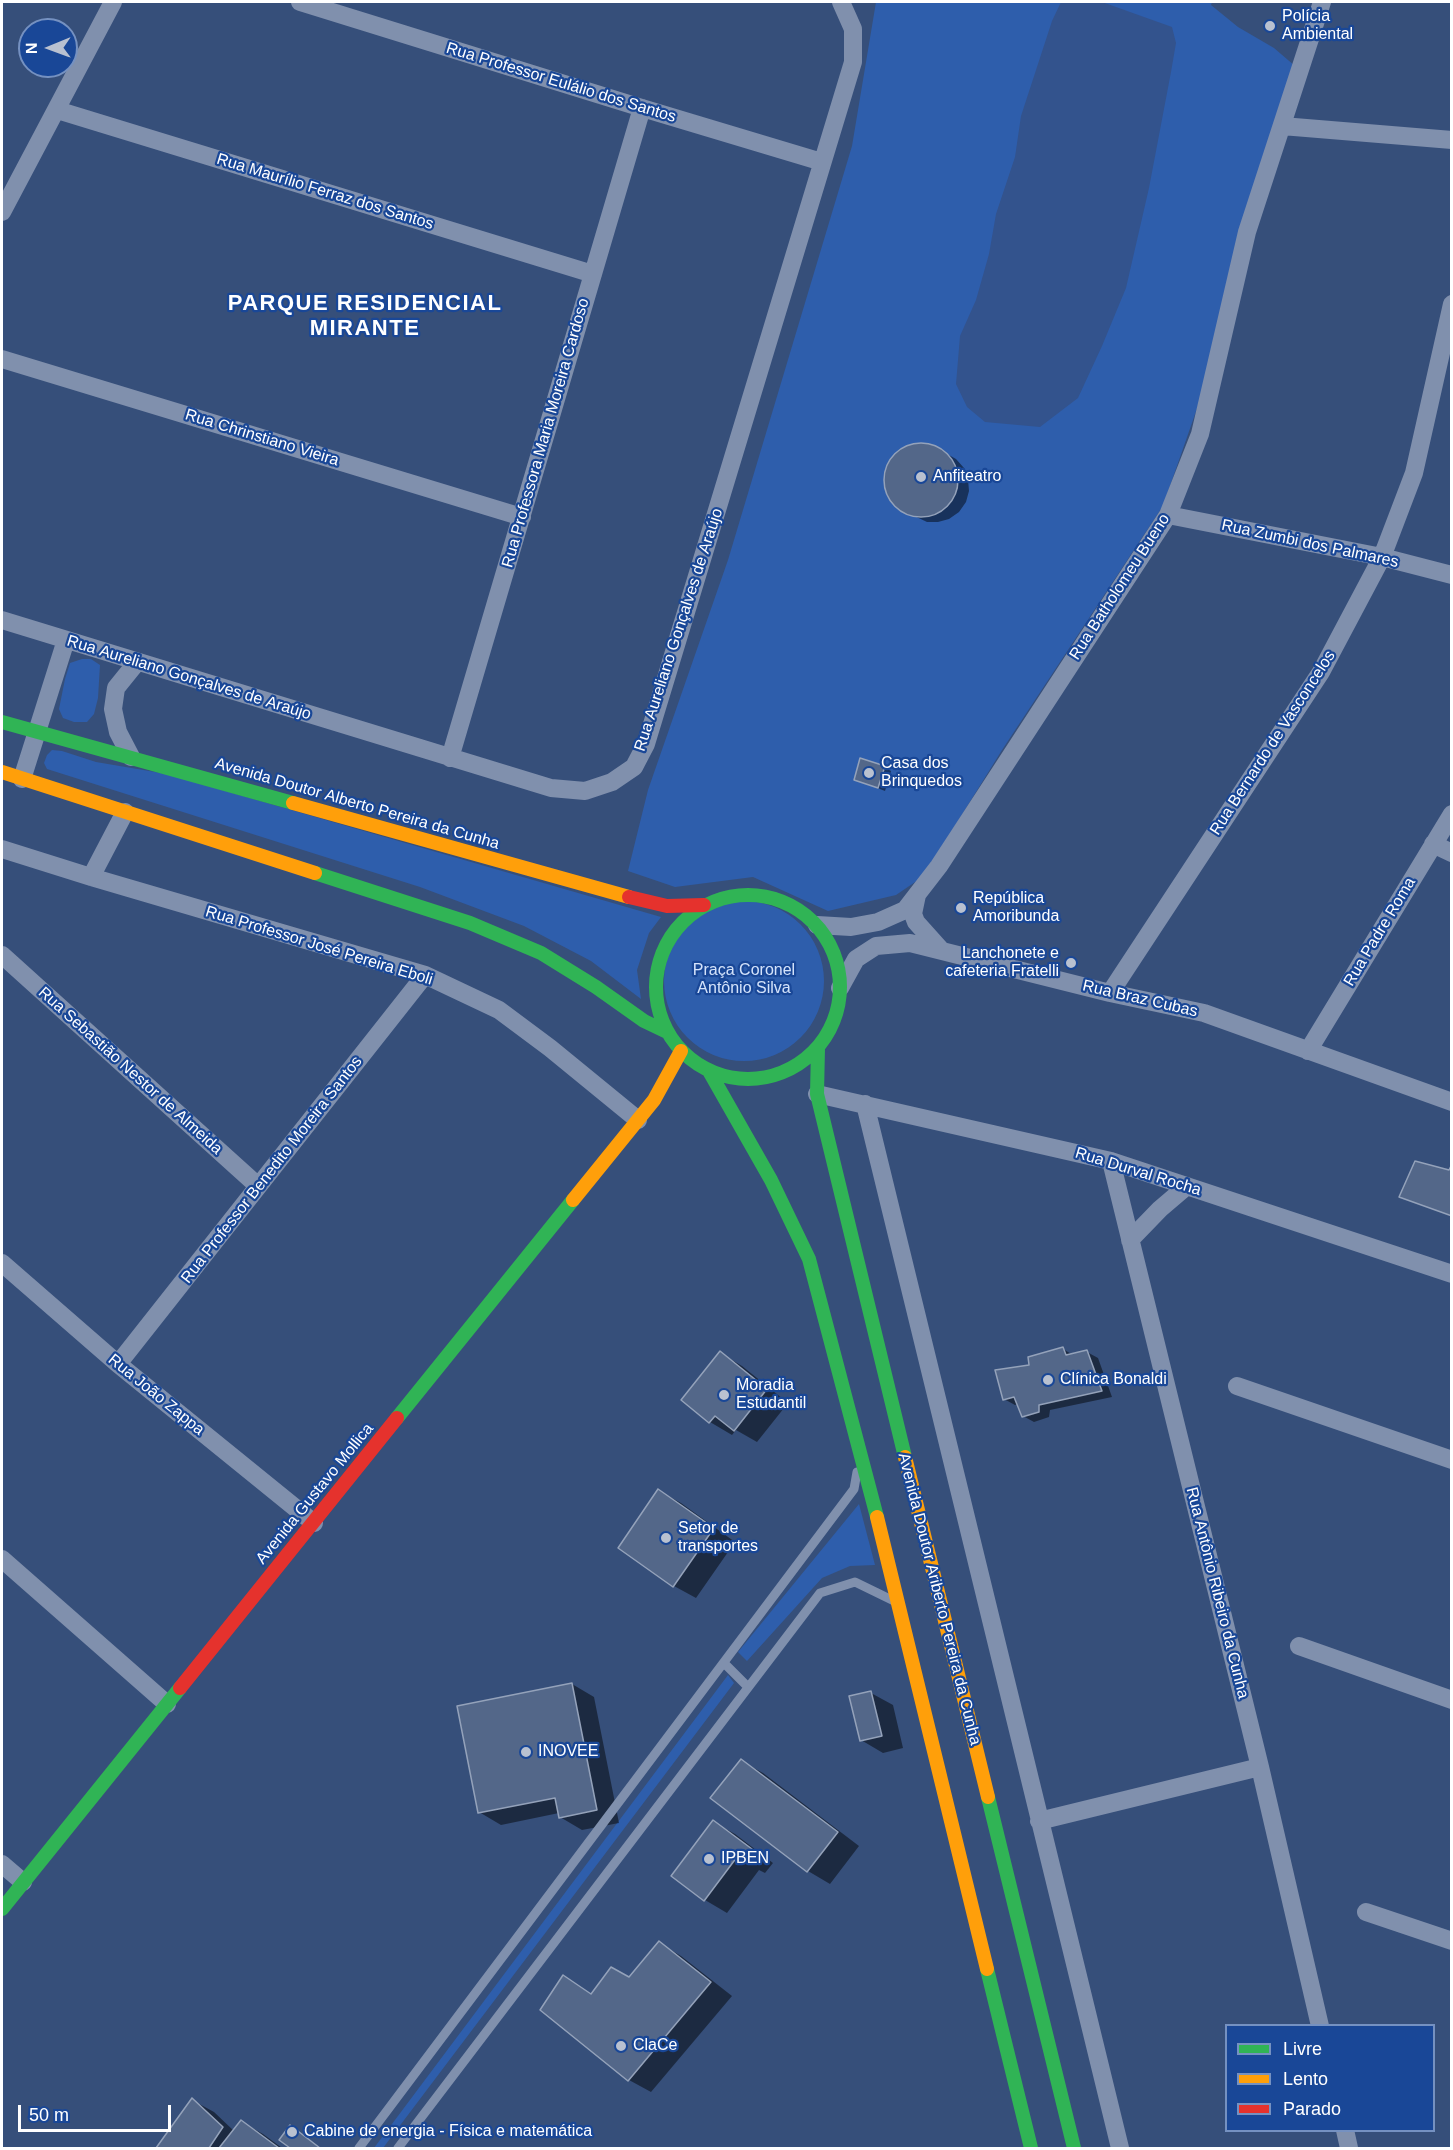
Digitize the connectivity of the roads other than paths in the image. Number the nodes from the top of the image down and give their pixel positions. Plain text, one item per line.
1 (113, 2) edge
2 (300, 2) edge
3 (841, 2) edge
4 (1322, 2) edge
5 (642, 108) junction
6 (57, 110) junction
7 (1282, 126) junction
8 (1452, 140) edge
9 (822, 162) junction
10 (2, 212) edge
11 (593, 273) junction
12 (1452, 304) edge
13 (2, 359) edge
14 (1168, 515) junction
15 (522, 517) junction
16 (1382, 557) junction
17 (1452, 575) edge
18 (2, 620) edge
19 (66, 640) junction
20 (137, 662) junction
21 (2, 722) edge
22 (37, 732) junction
23 (130, 757) junction
24 (450, 758) junction
25 (2, 772) edge
26 (22, 779) junction
27 (125, 812) junction
28 (1452, 814) edge
29 (1433, 844) junction
30 (2, 849) edge
31 (1452, 853) edge
32 (91, 877) junction
33 (917, 895) junction
34 (704, 905) junction
35 (817, 925) junction
36 (942, 951) junction
37 (2, 955) edge
38 (425, 975) junction
39 (840, 988) junction
40 (1110, 993) junction
41 (667, 1032) junction
42 (818, 1048) junction
43 (1308, 1050) junction
44 (681, 1051) junction
45 (704, 1071) junction
46 (680, 1084) dead end
47 (817, 1094) junction
48 (654, 1100) junction
49 (1452, 1102) edge
50 (865, 1104) junction
51 (638, 1120) junction
52 (1111, 1161) junction
53 (258, 1186) junction
54 (1187, 1186) junction
55 (1130, 1240) junction
56 (2, 1263) edge
57 (1452, 1274) edge
58 (118, 1364) junction
59 (1238, 1386) dead end
60 (860, 1449) junction
61 (1452, 1460) edge
62 (314, 1523) junction
63 (2, 1559) edge
64 (898, 1603) junction
65 (1299, 1646) dead end
66 (724, 1663) junction
67 (748, 1688) junction
68 (1452, 1700) edge
69 (167, 1704) junction
70 (1260, 1767) junction
71 (1039, 1821) junction
72 (2, 1864) edge
73 (23, 1882) junction
74 (2, 1909) edge
75 (1366, 1912) dead end
76 (1452, 1941) edge
77 (1320, 2024) edge
78 (1345, 2132) edge
79 (359, 2148) edge
80 (398, 2148) edge
81 (1030, 2148) edge
82 (1074, 2148) edge
83 (1120, 2148) edge
84 (1349, 2148) edge

1 - 6 street
2 - 5 street, Rua Professor Eulálio dos Santos
3 - 9 street, Rua Aureliano Gonçalves de Araújo
4 - 7 street, Rua Batholomeu Bueno
5 - 9 street, Rua Professor Eulálio dos Santos
5 - 11 street, Rua Professora Maria Moreira Cardoso
6 - 10 street
6 - 11 street, Rua Maurílio Ferraz dos Santos
7 - 8 street
7 - 14 street, Rua Batholomeu Bueno
9 - 24 street, Rua Aureliano Gonçalves de Araújo
11 - 15 street, Rua Professora Maria Moreira Cardoso
12 - 16 street, Rua Bernardo de Vasconcelos
13 - 15 street, Rua Chrinstiano Vieira
14 - 16 street, Rua Zumbi dos Palmares
14 - 33 street, Rua Batholomeu Bueno
15 - 24 street, Rua Professora Maria Moreira Cardoso
16 - 17 street, Rua Zumbi dos Palmares
16 - 40 street, Rua Bernardo de Vasconcelos
18 - 19 street, Rua Aureliano Gonçalves de Araújo
19 - 20 street, Rua Aureliano Gonçalves de Araújo
19 - 22 street
20 - 23 street
20 - 24 street, Rua Aureliano Gonçalves de Araújo
21 - 22 main road, Avenida Doutor Alberto Pereira da Cunha
22 - 23 main road, Avenida Doutor Alberto Pereira da Cunha
22 - 26 street
23 - 34 main road, Avenida Doutor Alberto Pereira da Cunha
25 - 26 main road
26 - 27 main road
27 - 32 street
27 - 41 main road
28 - 29 street, Rua Padre Roma
29 - 31 street
29 - 43 street, Rua Padre Roma
30 - 32 street, Rua Professor José Pereira Eboli
32 - 38 street, Rua Professor José Pereira Eboli
33 - 35 street, Rua Batholomeu Bueno
33 - 36 street
34 - 35 main road
34 - 41 main road
35 - 39 main road
36 - 39 street, Rua Braz Cubas
36 - 40 street, Rua Braz Cubas
37 - 53 street, Rua Sebastião Nestor de Almeida
38 - 51 street, Rua Professor José Pereira Eboli
38 - 53 street, Rua Professor Benedito Moreira Santos
39 - 42 main road
40 - 43 street, Rua Braz Cubas
41 - 44 main road
42 - 45 main road
42 - 47 main road, Avenida Doutor Ariberto Pereira da Cunha
43 - 49 street, Rua Braz Cubas
44 - 45 main road
44 - 48 main road, Avenida Gustavo Mollica
45 - 60 main road
46 - 48 main road, Avenida Gustavo Mollica
47 - 50 street, Rua Durval Rocha
47 - 82 main road, Avenida Doutor Ariberto Pereira da Cunha
48 - 51 main road, Avenida Gustavo Mollica
50 - 52 street, Rua Durval Rocha
50 - 71 street
51 - 62 main road, Avenida Gustavo Mollica
52 - 54 street, Rua Durval Rocha
52 - 55 street, Rua Antônio Ribeiro da Cunha
53 - 58 street, Rua Professor Benedito Moreira Santos
54 - 55 street
54 - 57 street, Rua Durval Rocha
55 - 70 street, Rua Antônio Ribeiro da Cunha
56 - 58 street, Rua João Zappa
58 - 62 street, Rua João Zappa
59 - 61 street
60 - 64 main road
60 - 66 lane
62 - 69 main road, Avenida Gustavo Mollica
63 - 69 street
64 - 67 lane
64 - 81 main road
65 - 68 street
66 - 67 lane
66 - 79 lane
67 - 80 lane
69 - 73 main road, Avenida Gustavo Mollica
70 - 71 street
70 - 77 street, Rua Antônio Ribeiro da Cunha
71 - 83 street
72 - 73 street
73 - 74 main road, Avenida Gustavo Mollica
75 - 76 street
78 - 84 street

